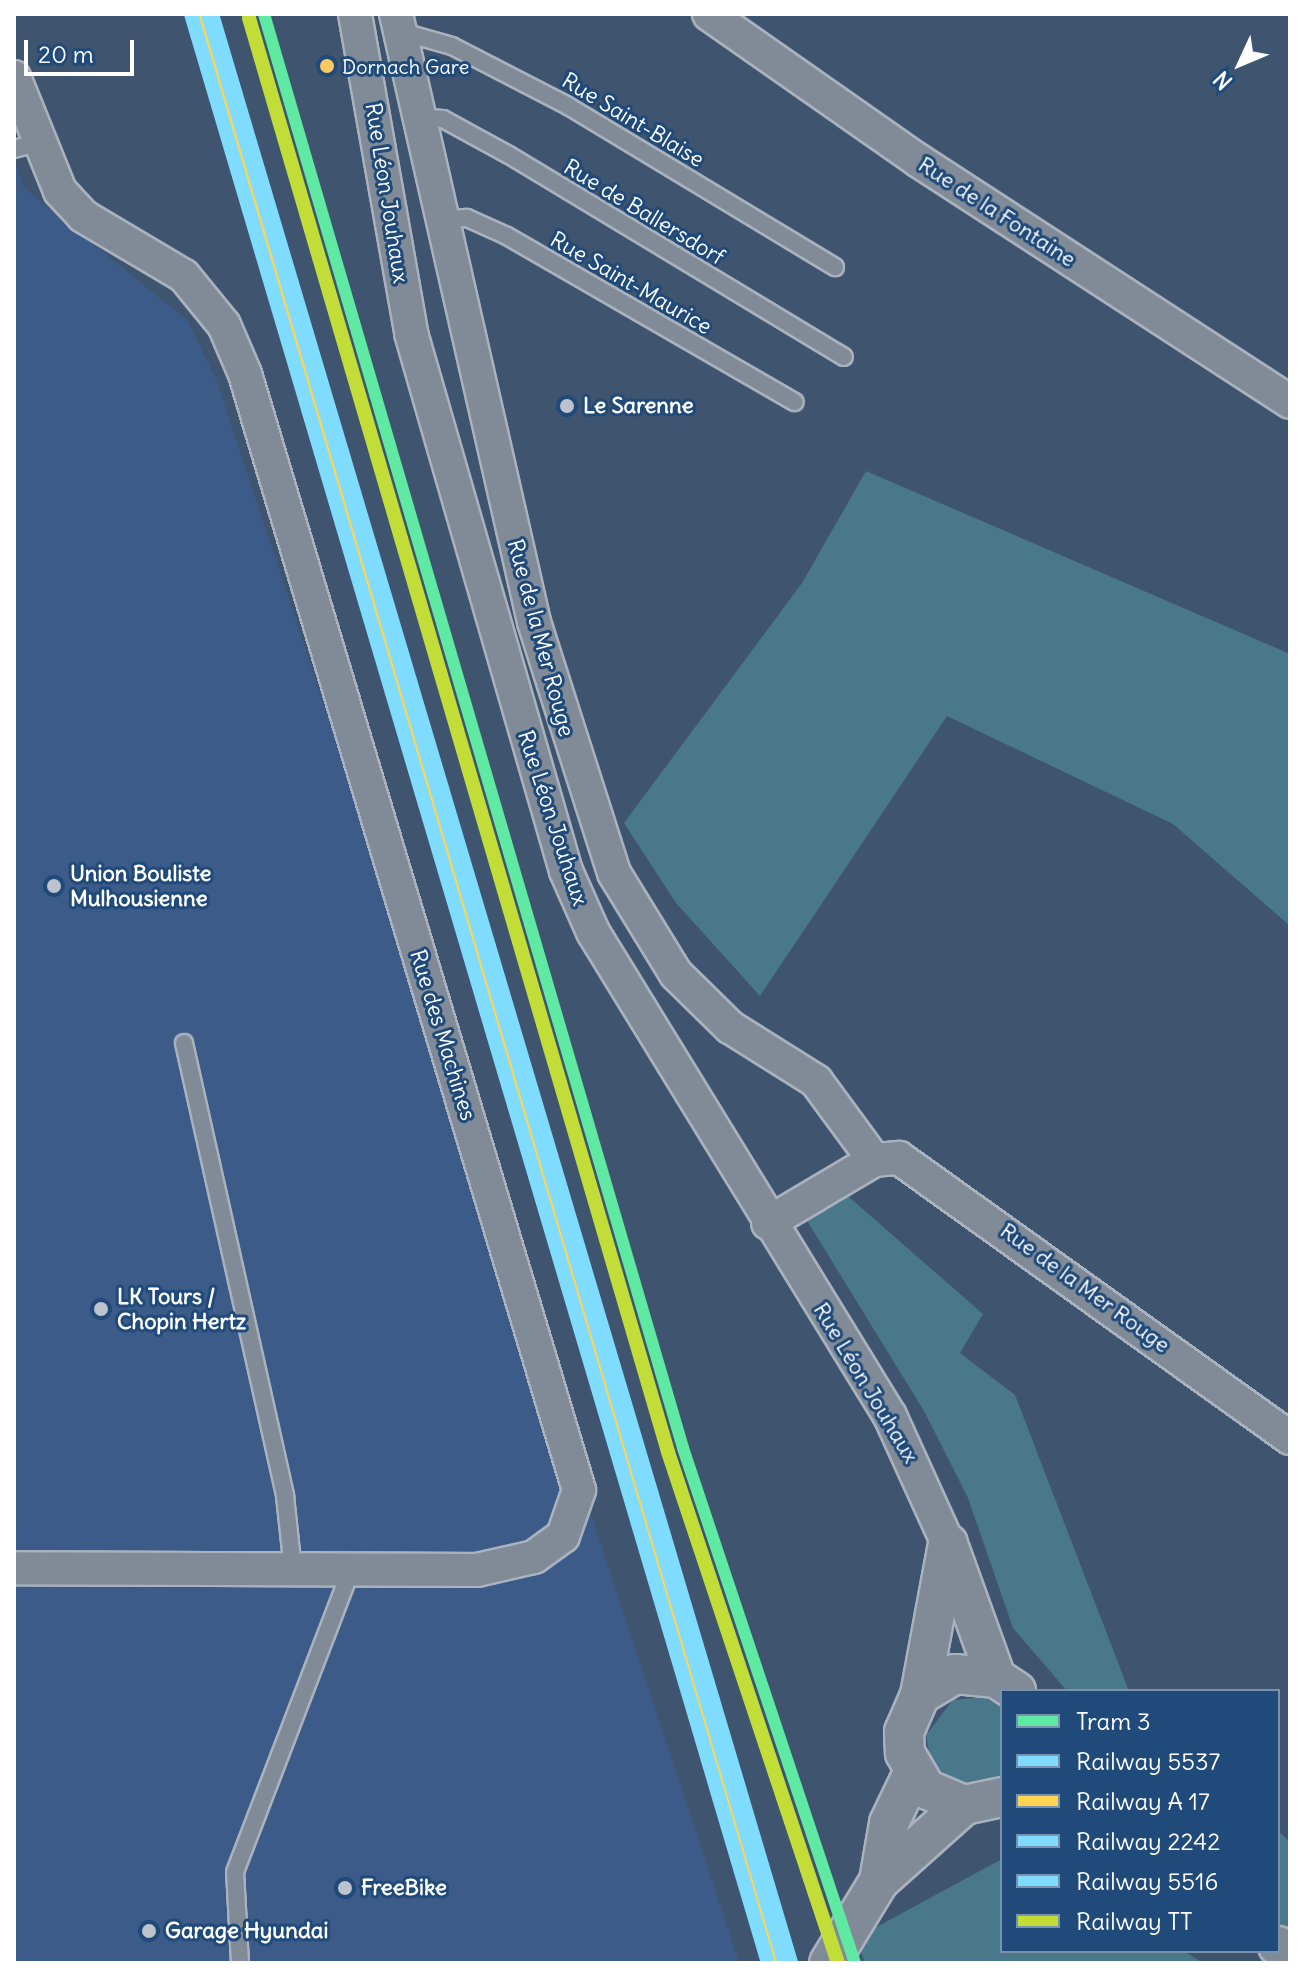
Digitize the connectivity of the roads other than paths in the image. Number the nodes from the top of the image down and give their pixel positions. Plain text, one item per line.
1 (355, 14) edge
2 (709, 14) edge
3 (398, 23) edge
4 (14, 77) edge
5 (416, 117) junction
6 (25, 146) edge
7 (442, 220) junction
8 (835, 267) dead end
9 (844, 357) dead end
10 (794, 402) dead end
11 (1290, 402) edge
12 (184, 1043) dead end
13 (874, 1160) junction
14 (768, 1223) junction
15 (1290, 1438) edge
16 (948, 1544) junction
17 (14, 1568) edge
18 (293, 1570) junction
19 (350, 1572) junction
20 (1006, 1684) edge
21 (920, 1695) junction
22 (913, 1773) junction
23 (988, 1803) edge
24 (879, 1881) junction
25 (240, 1963) edge
26 (829, 1963) edge

1 - 14 street, Rue Léon Jouhaux
2 - 11 street, Rue de la Fontaine
3 - 5 street, Rue de la Mer Rouge
3 - 8 lane, Rue Saint-Blaise
4 - 6 street, Rue des Machines
5 - 7 street, Rue de la Mer Rouge
5 - 9 lane, Rue de Ballersdorf
6 - 19 street, Rue des Machines
7 - 10 lane, Rue Saint-Maurice
7 - 13 street, Rue de la Mer Rouge
12 - 18 lane
13 - 14 street
13 - 15 street, Rue de la Mer Rouge
14 - 16 street, Rue Léon Jouhaux
16 - 20 street, Rue Léon Jouhaux
16 - 21 street
17 - 18 street, Rue des Machines
18 - 19 street, Rue des Machines
19 - 25 lane
20 - 21 street
21 - 22 street
22 - 23 street
22 - 24 street
23 - 24 street
24 - 26 street

